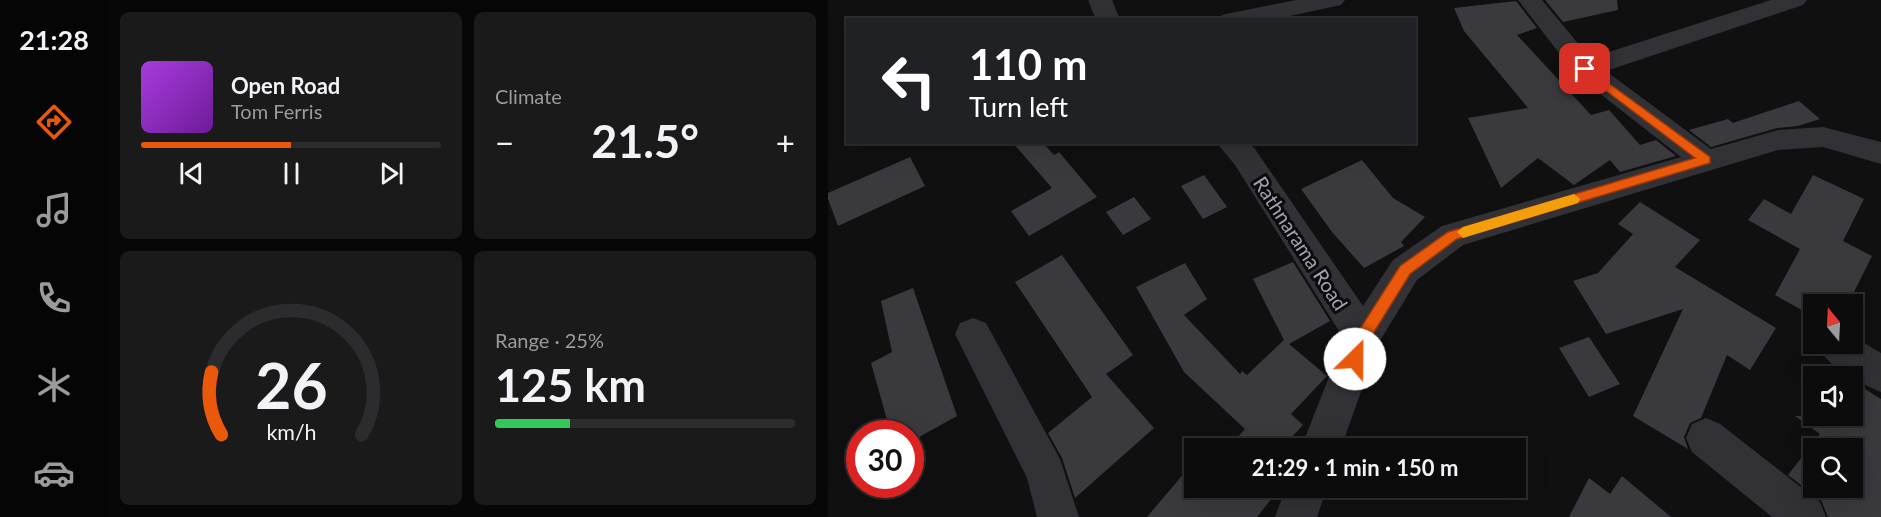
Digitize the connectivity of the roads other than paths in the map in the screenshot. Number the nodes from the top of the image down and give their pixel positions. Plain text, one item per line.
1 (1100, 0) edge
2 (1333, 0) edge
3 (1530, 0) edge
4 (1795, 0) edge
5 (1107, 18) edge
6 (1241, 18) edge
7 (1585, 69) junction
8 (1232, 144) edge
9 (1881, 153) edge
10 (1705, 160) junction
11 (973, 334) dead end
12 (1363, 337) junction
13 (1850, 354) edge
14 (1881, 374) edge
15 (1325, 438) edge
16 (1706, 438) dead end
17 (1303, 498) edge
18 (1058, 517) edge
19 (1296, 517) edge
20 (1805, 517) edge

1 - 5 street
2 - 6 street
3 - 7 street
4 - 7 street
7 - 10 street
8 - 12 street, Rathnarama Road
9 - 10 street
10 - 12 street
11 - 18 street
12 - 15 street
13 - 14 street
16 - 20 street
17 - 19 street

